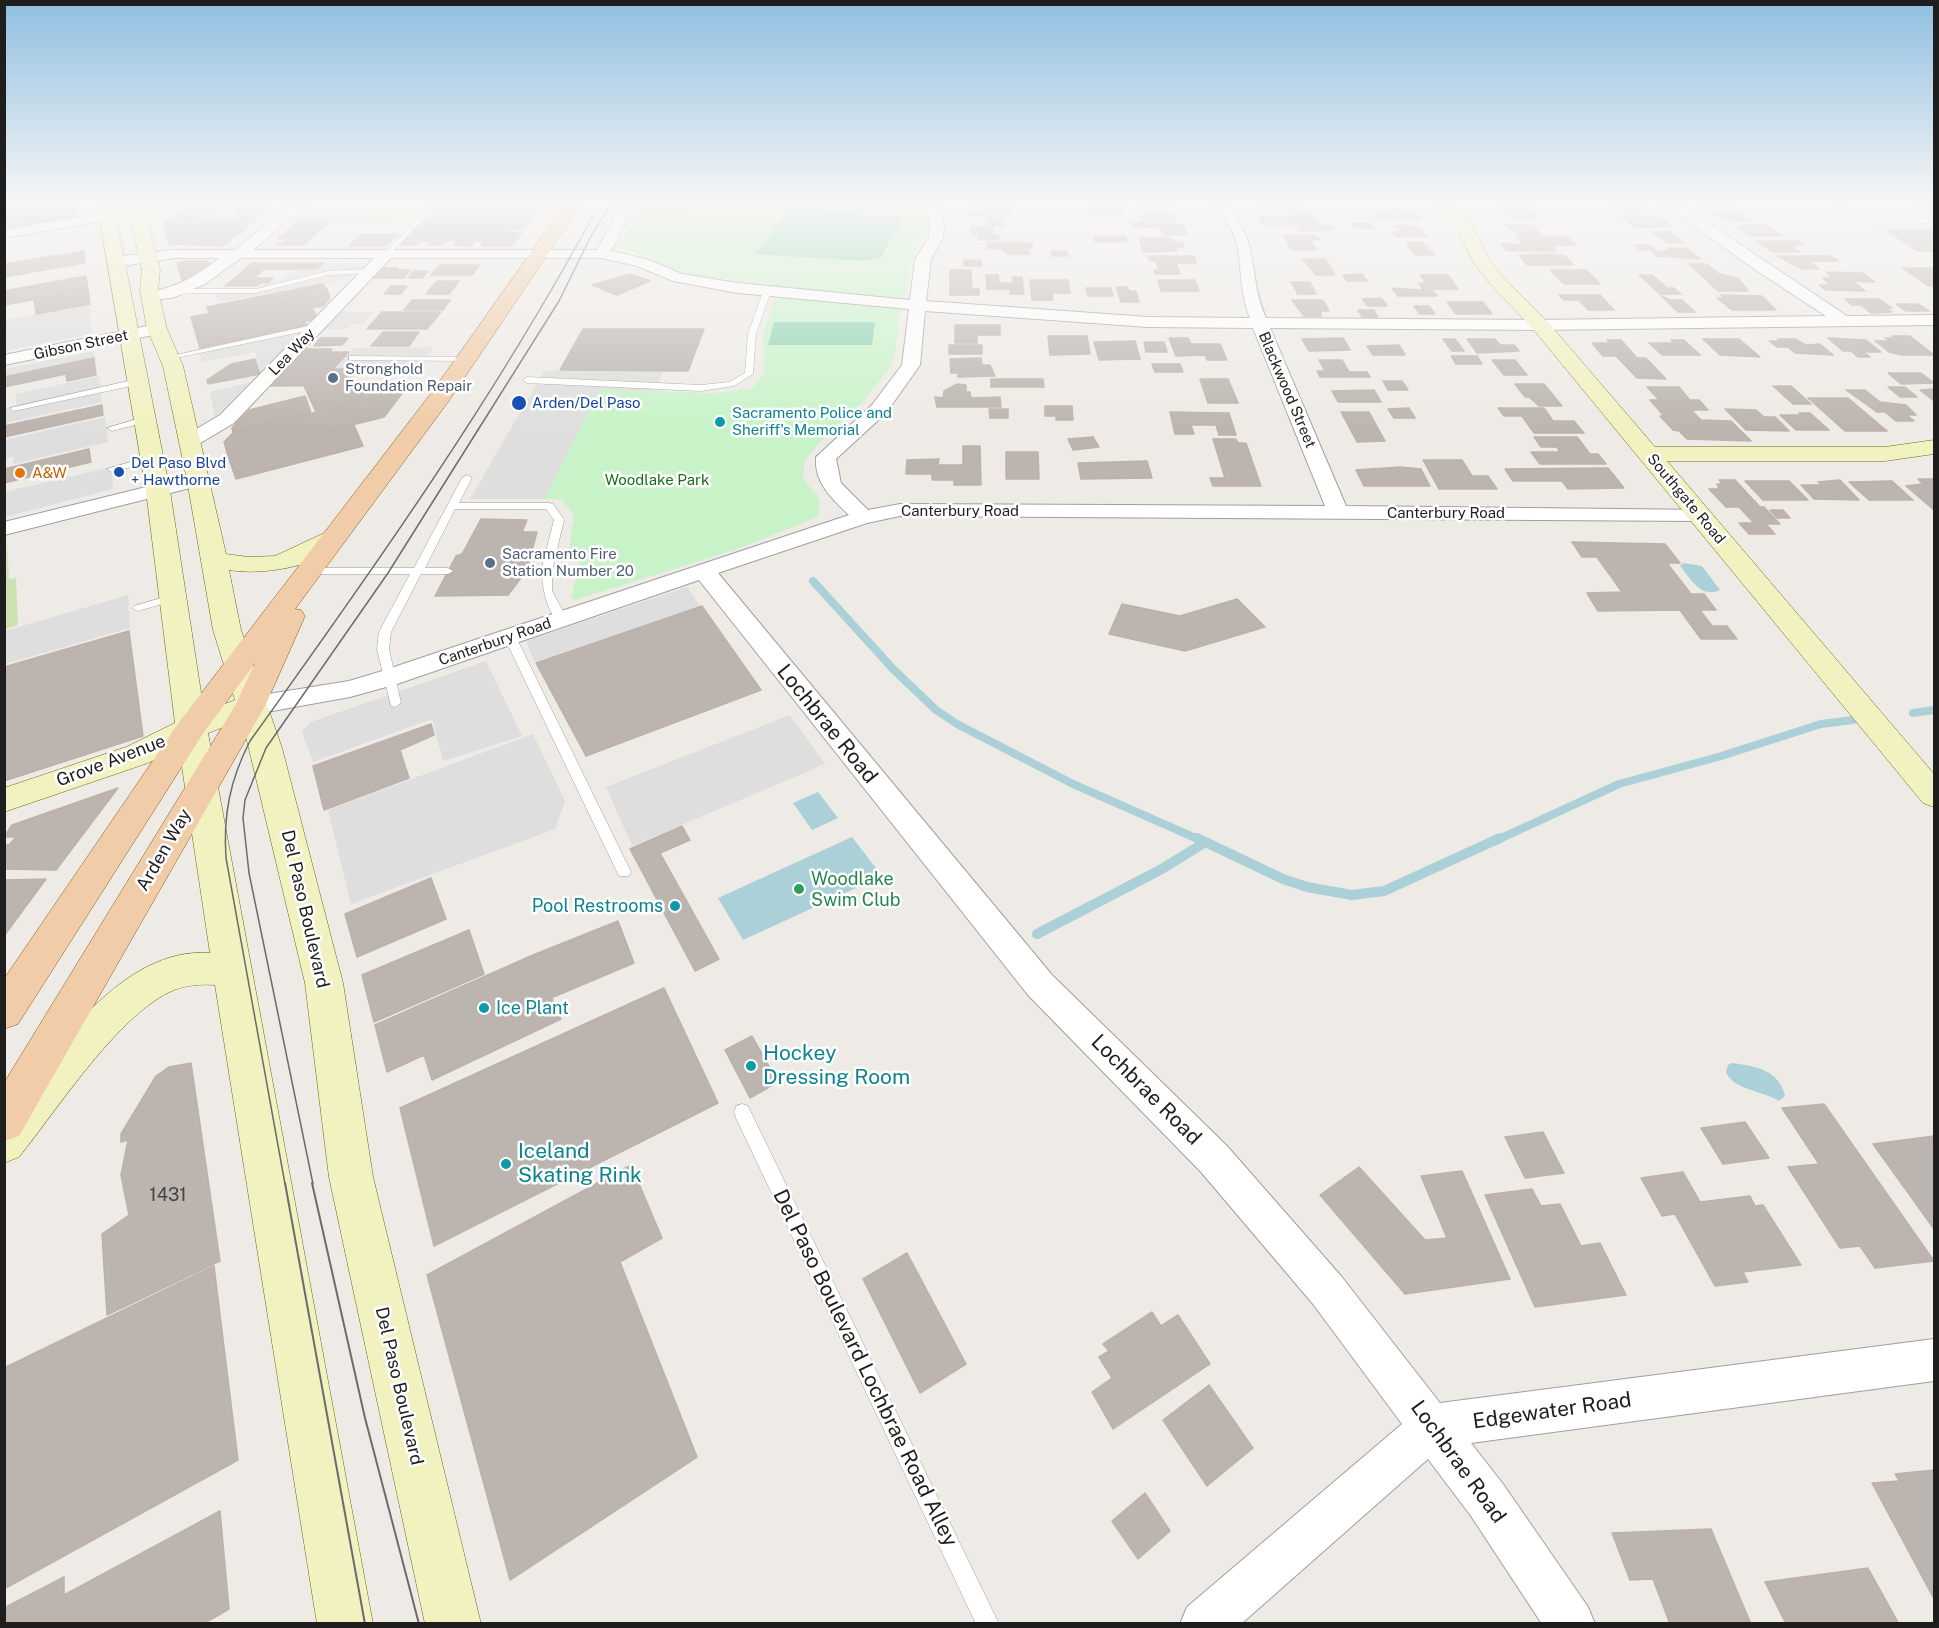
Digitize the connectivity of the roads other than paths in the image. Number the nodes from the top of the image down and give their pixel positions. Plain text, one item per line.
1 (119, 278) edge
2 (154, 278) edge
3 (203, 278) edge
4 (308, 278) edge
5 (363, 278) edge
6 (524, 278) edge
7 (678, 278) edge
8 (921, 278) edge
9 (1247, 278) edge
10 (1494, 278) edge
11 (1776, 278) edge
12 (767, 291) junction
13 (159, 296) junction
14 (917, 306) junction
15 (1841, 319) junction
16 (1935, 320) edge
17 (1260, 324) junction
18 (1540, 325) junction
19 (317, 327) junction
20 (157, 329) junction
21 (130, 335) junction
22 (171, 357) junction
23 (352, 358) dead end
24 (467, 359) junction
25 (4, 360) edge
26 (527, 380) dead end
27 (137, 382) junction
28 (14, 408) dead end
29 (144, 420) junction
30 (112, 428) dead end
31 (190, 441) junction
32 (1935, 447) edge
33 (1649, 454) junction
34 (151, 459) junction
35 (112, 469) dead end
36 (467, 478) dead end
37 (199, 480) junction
38 (158, 491) junction
39 (453, 506) junction
40 (1338, 513) junction
41 (1700, 515) junction
42 (864, 517) junction
43 (4, 529) edge
44 (335, 537) junction
45 (213, 560) junction
46 (418, 570) junction
47 (527, 570) dead end
48 (546, 570) junction
49 (703, 570) junction
50 (312, 571) junction
51 (448, 571) dead end
52 (175, 597) junction
53 (138, 608) dead end
54 (561, 620) junction
55 (510, 637) junction
56 (238, 664) junction
57 (388, 678) junction
58 (395, 703) dead end
59 (250, 706) junction
60 (191, 729) junction
61 (200, 789) junction
62 (1935, 795) edge
63 (4, 800) edge
64 (624, 872) dead end
65 (232, 971) junction
66 (4, 1012) edge
67 (742, 1112) dead end
68 (4, 1122) edge
69 (4, 1143) edge
70 (1935, 1360) edge
71 (1433, 1426) junction
72 (345, 1623) edge
73 (453, 1623) edge
74 (988, 1623) edge
75 (1204, 1623) edge
76 (1571, 1623) edge

1 - 21 main road
2 - 13 main road, Del Paso Boulevard
3 - 13 street
4 - 13 lane
5 - 19 street, Lea Way
6 - 24 main road, Arden Way
7 - 12 street
8 - 14 street
9 - 17 street, Blackwood Street
10 - 18 main road, Southgate Road
11 - 15 street
12 - 14 street
12 - 26 lane
13 - 20 main road, Del Paso Boulevard
14 - 17 street
14 - 42 street
15 - 16 street
15 - 18 street
17 - 18 street
17 - 40 street, Blackwood Street
18 - 33 main road, Southgate Road
19 - 22 lane
19 - 31 street, Lea Way
20 - 21 street, Gibson Street
20 - 22 main road, Del Paso Boulevard
21 - 25 street, Gibson Street
21 - 27 main road
22 - 31 main road, Del Paso Boulevard
23 - 24 lane
24 - 44 main road, Arden Way
27 - 28 lane
27 - 29 main road
29 - 30 lane
29 - 34 main road
31 - 37 main road, Del Paso Boulevard
32 - 33 main road
33 - 41 main road, Southgate Road
34 - 35 lane
34 - 38 main road
36 - 39 lane
37 - 38 street
37 - 45 main road, Del Paso Boulevard
38 - 43 street
38 - 52 main road
39 - 46 lane
39 - 48 lane
40 - 41 street, Canterbury Road
40 - 42 street, Canterbury Road
41 - 62 main road, Southgate Road
42 - 49 street, Canterbury Road
44 - 45 main road
44 - 50 main road, Arden Way
45 - 56 main road, Del Paso Boulevard
46 - 50 lane
46 - 51 lane
46 - 57 lane
47 - 48 lane
48 - 54 lane
49 - 54 street, Canterbury Road
49 - 71 street, Lochbrae Road
50 - 56 main road, Arden Way
50 - 59 main road, Arden Way
52 - 53 lane
52 - 60 main road
54 - 55 street, Canterbury Road
55 - 57 street, Canterbury Road
55 - 64 lane
56 - 59 main road, Del Paso Boulevard
56 - 60 main road, Arden Way
57 - 58 lane
57 - 59 street, Canterbury Road
59 - 60 main road, Grove Avenue
59 - 61 main road, Arden Way
59 - 73 main road, Del Paso Boulevard
60 - 61 main road
60 - 63 main road, Grove Avenue
60 - 66 main road, Arden Way
61 - 65 main road
61 - 68 main road, Arden Way
65 - 69 main road
65 - 72 main road
67 - 74 lane, Del Paso Boulevard Lochbrae Road Alley
70 - 71 street, Edgewater Road
71 - 75 street
71 - 76 street, Lochbrae Road

